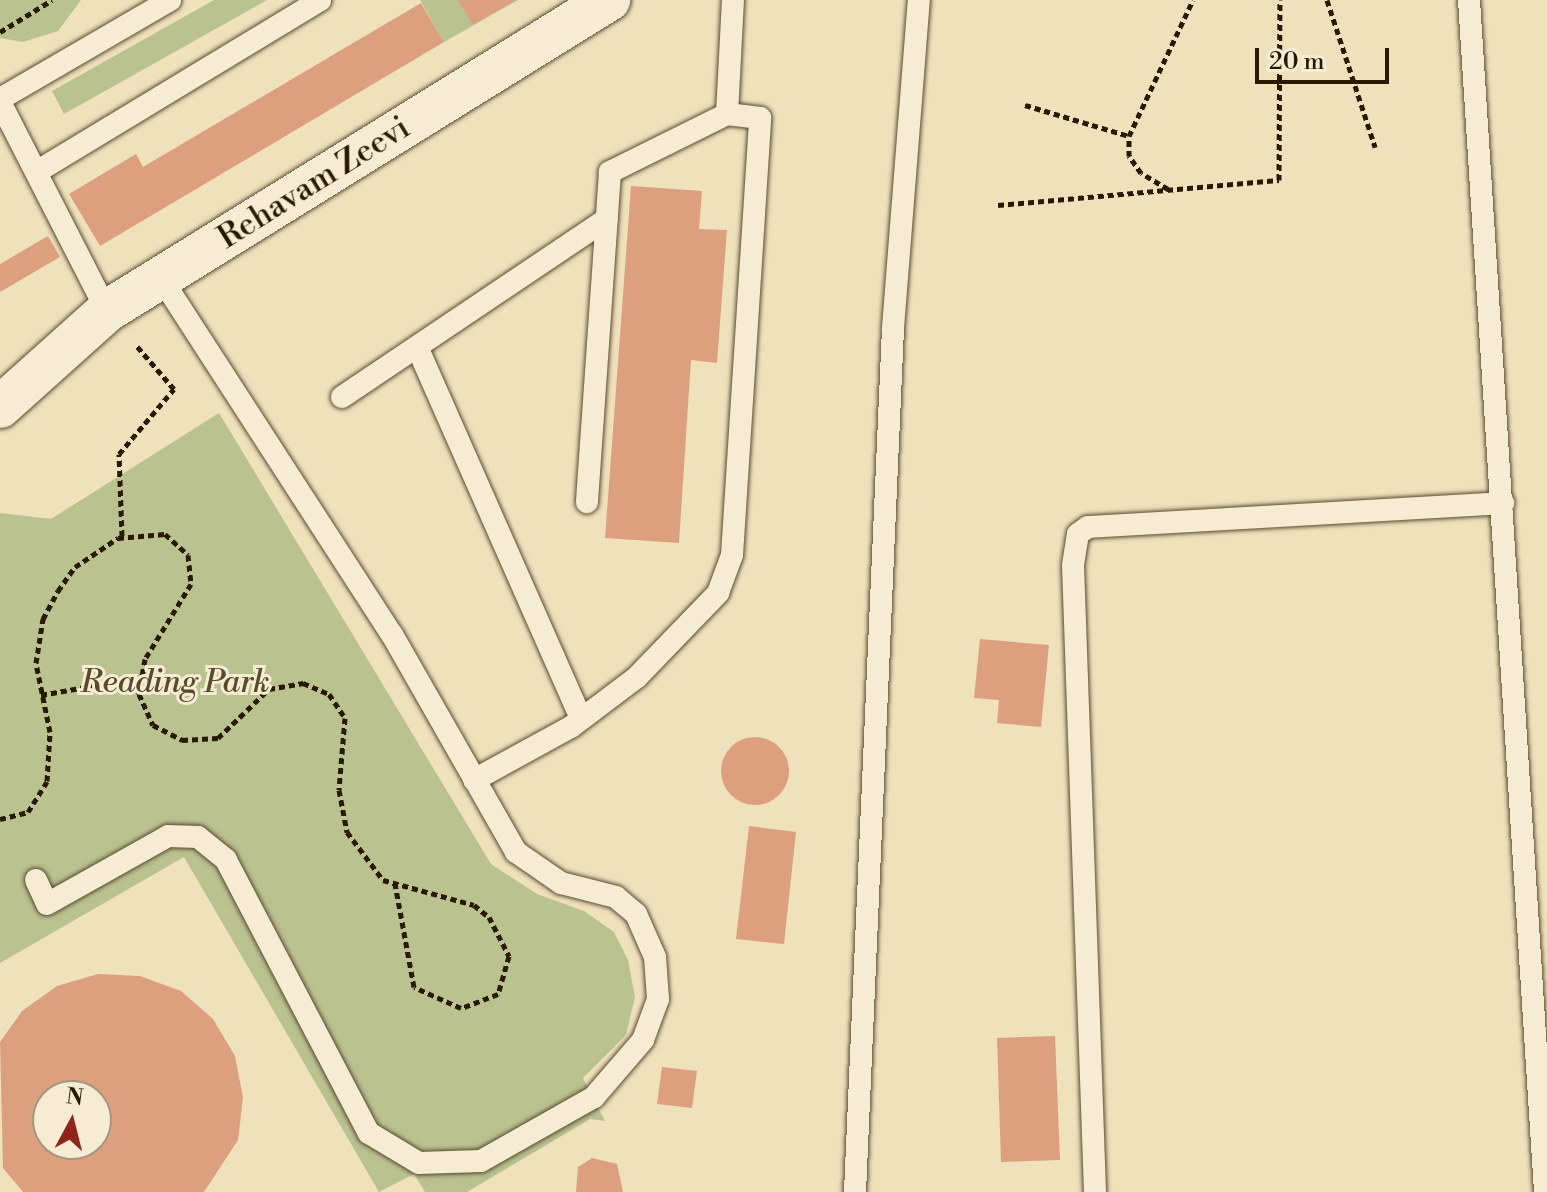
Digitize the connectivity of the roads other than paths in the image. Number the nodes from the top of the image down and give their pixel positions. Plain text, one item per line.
1 (170, 0) edge
2 (320, 0) edge
3 (609, 0) edge
4 (733, 0) edge
5 (919, 0) edge
6 (1469, 0) edge
7 (132, 9) edge
8 (3, 113) edge
9 (727, 114) junction
10 (38, 171) junction
11 (607, 219) junction
12 (161, 278) junction
13 (107, 311) junction
14 (418, 349) junction
15 (13, 382) edge
16 (342, 397) dead end
17 (0, 407) edge
18 (587, 502) dead end
19 (1503, 503) junction
20 (581, 719) junction
21 (474, 780) junction
22 (36, 880) dead end
23 (855, 1192) edge
24 (1095, 1192) edge
25 (1545, 1192) edge

1 - 7 lane
2 - 10 lane
3 - 12 street, Rehavam Zeevi
4 - 9 lane
5 - 23 lane
6 - 19 lane
7 - 8 lane
8 - 10 lane
9 - 11 lane
9 - 20 lane
10 - 13 lane
11 - 14 lane
11 - 18 lane
12 - 13 street, Rehavam Zeevi
12 - 21 lane
13 - 15 street, Rehavam Zeevi
14 - 16 lane
14 - 20 lane
15 - 17 street, Rehavam Zeevi
19 - 24 lane
19 - 25 lane
20 - 21 lane
21 - 22 lane

